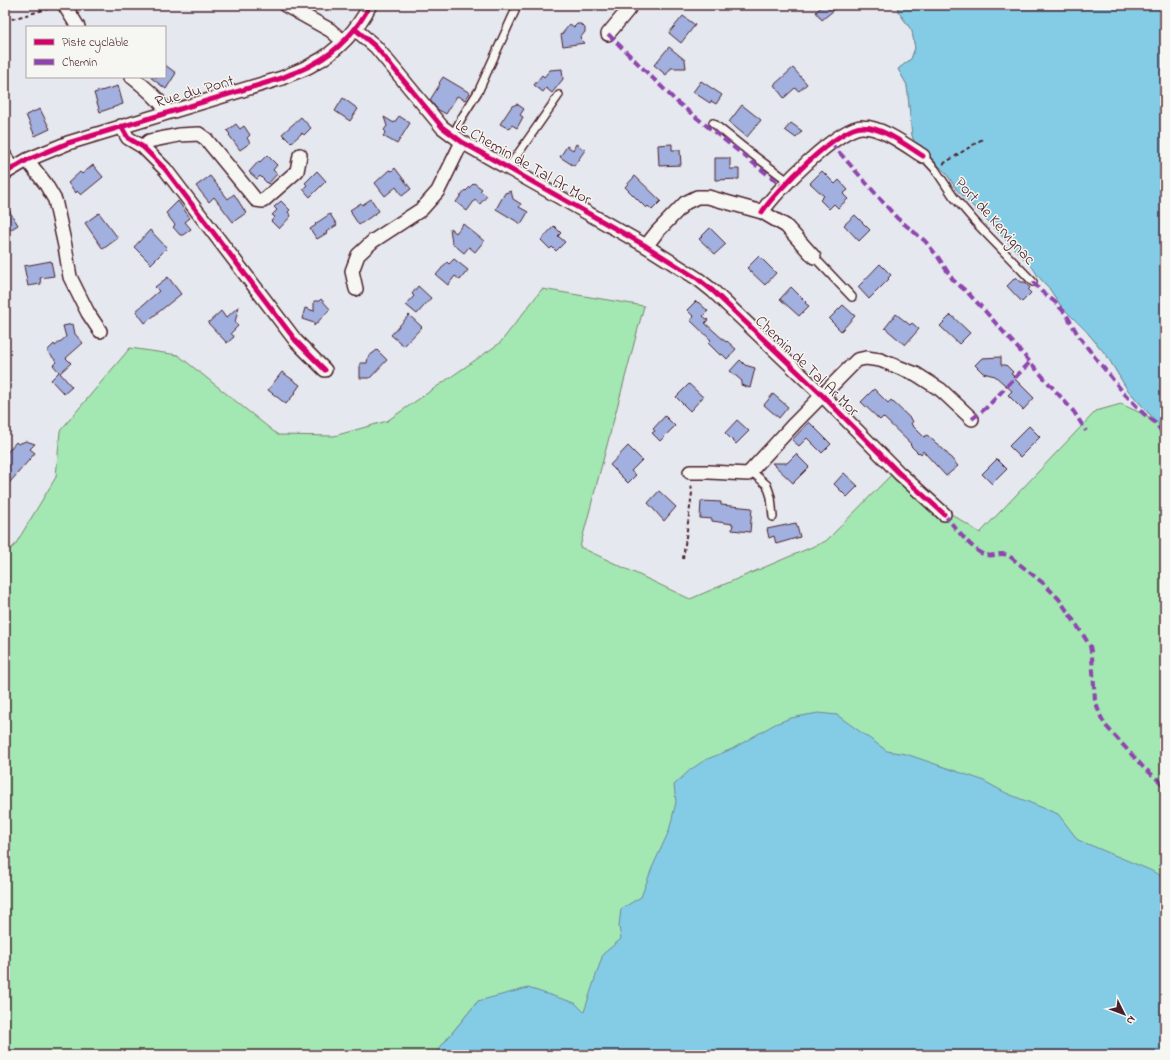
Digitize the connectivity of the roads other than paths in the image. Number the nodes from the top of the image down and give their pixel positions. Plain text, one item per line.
1 (285, 5) edge
2 (370, 5) edge
3 (632, 5) edge
4 (65, 6) edge
5 (515, 11) dead end
6 (77, 26) edge
7 (355, 29) junction
8 (608, 34) dead end
9 (343, 41) junction
10 (133, 78) edge
11 (559, 95) dead end
12 (167, 112) junction
13 (713, 123) dead end
14 (120, 126) junction
15 (457, 139) junction
16 (142, 147) junction
17 (300, 155) dead end
18 (5, 156) edge
19 (923, 156) joint
20 (27, 160) junction
21 (508, 168) junction
22 (8, 171) edge
23 (788, 181) junction
24 (762, 212) junction
25 (646, 246) junction
26 (814, 257) joint
27 (1033, 282) dead end
28 (356, 289) dead end
29 (852, 297) dead end
30 (100, 331) dead end
31 (325, 370) dead end
32 (822, 395) junction
33 (972, 419) dead end
34 (751, 471) junction
35 (690, 472) road end
36 (944, 514) dead end
37 (773, 517) dead end

1 - 9 street
2 - 7 street, Rue du Pont
3 - 8 street
4 - 6 street
5 - 15 lane
7 - 9 street, Rue du Pont
7 - 15 street, Le Chemin de Tal Ar Mor
9 - 12 street, Rue du Pont
10 - 12 street
11 - 21 lane
12 - 14 street, Rue du Pont
13 - 23 lane
14 - 16 street
14 - 20 street, Rue du Pont
15 - 21 street, Le Chemin de Tal Ar Mor
15 - 28 street
16 - 17 street
16 - 31 street
18 - 22 street
19 - 23 street
19 - 27 lane, Port de Kervignac
20 - 22 street, Rue du Pont
20 - 30 street
21 - 25 street, Le Chemin de Tal Ar Mor
23 - 24 street
24 - 25 street
24 - 26 street
25 - 32 street, Chemin de Tal Ar Mor
26 - 29 lane
32 - 33 street
32 - 34 street
32 - 36 street, Chemin de Tal Ar Mor
34 - 35 street
34 - 37 lane

